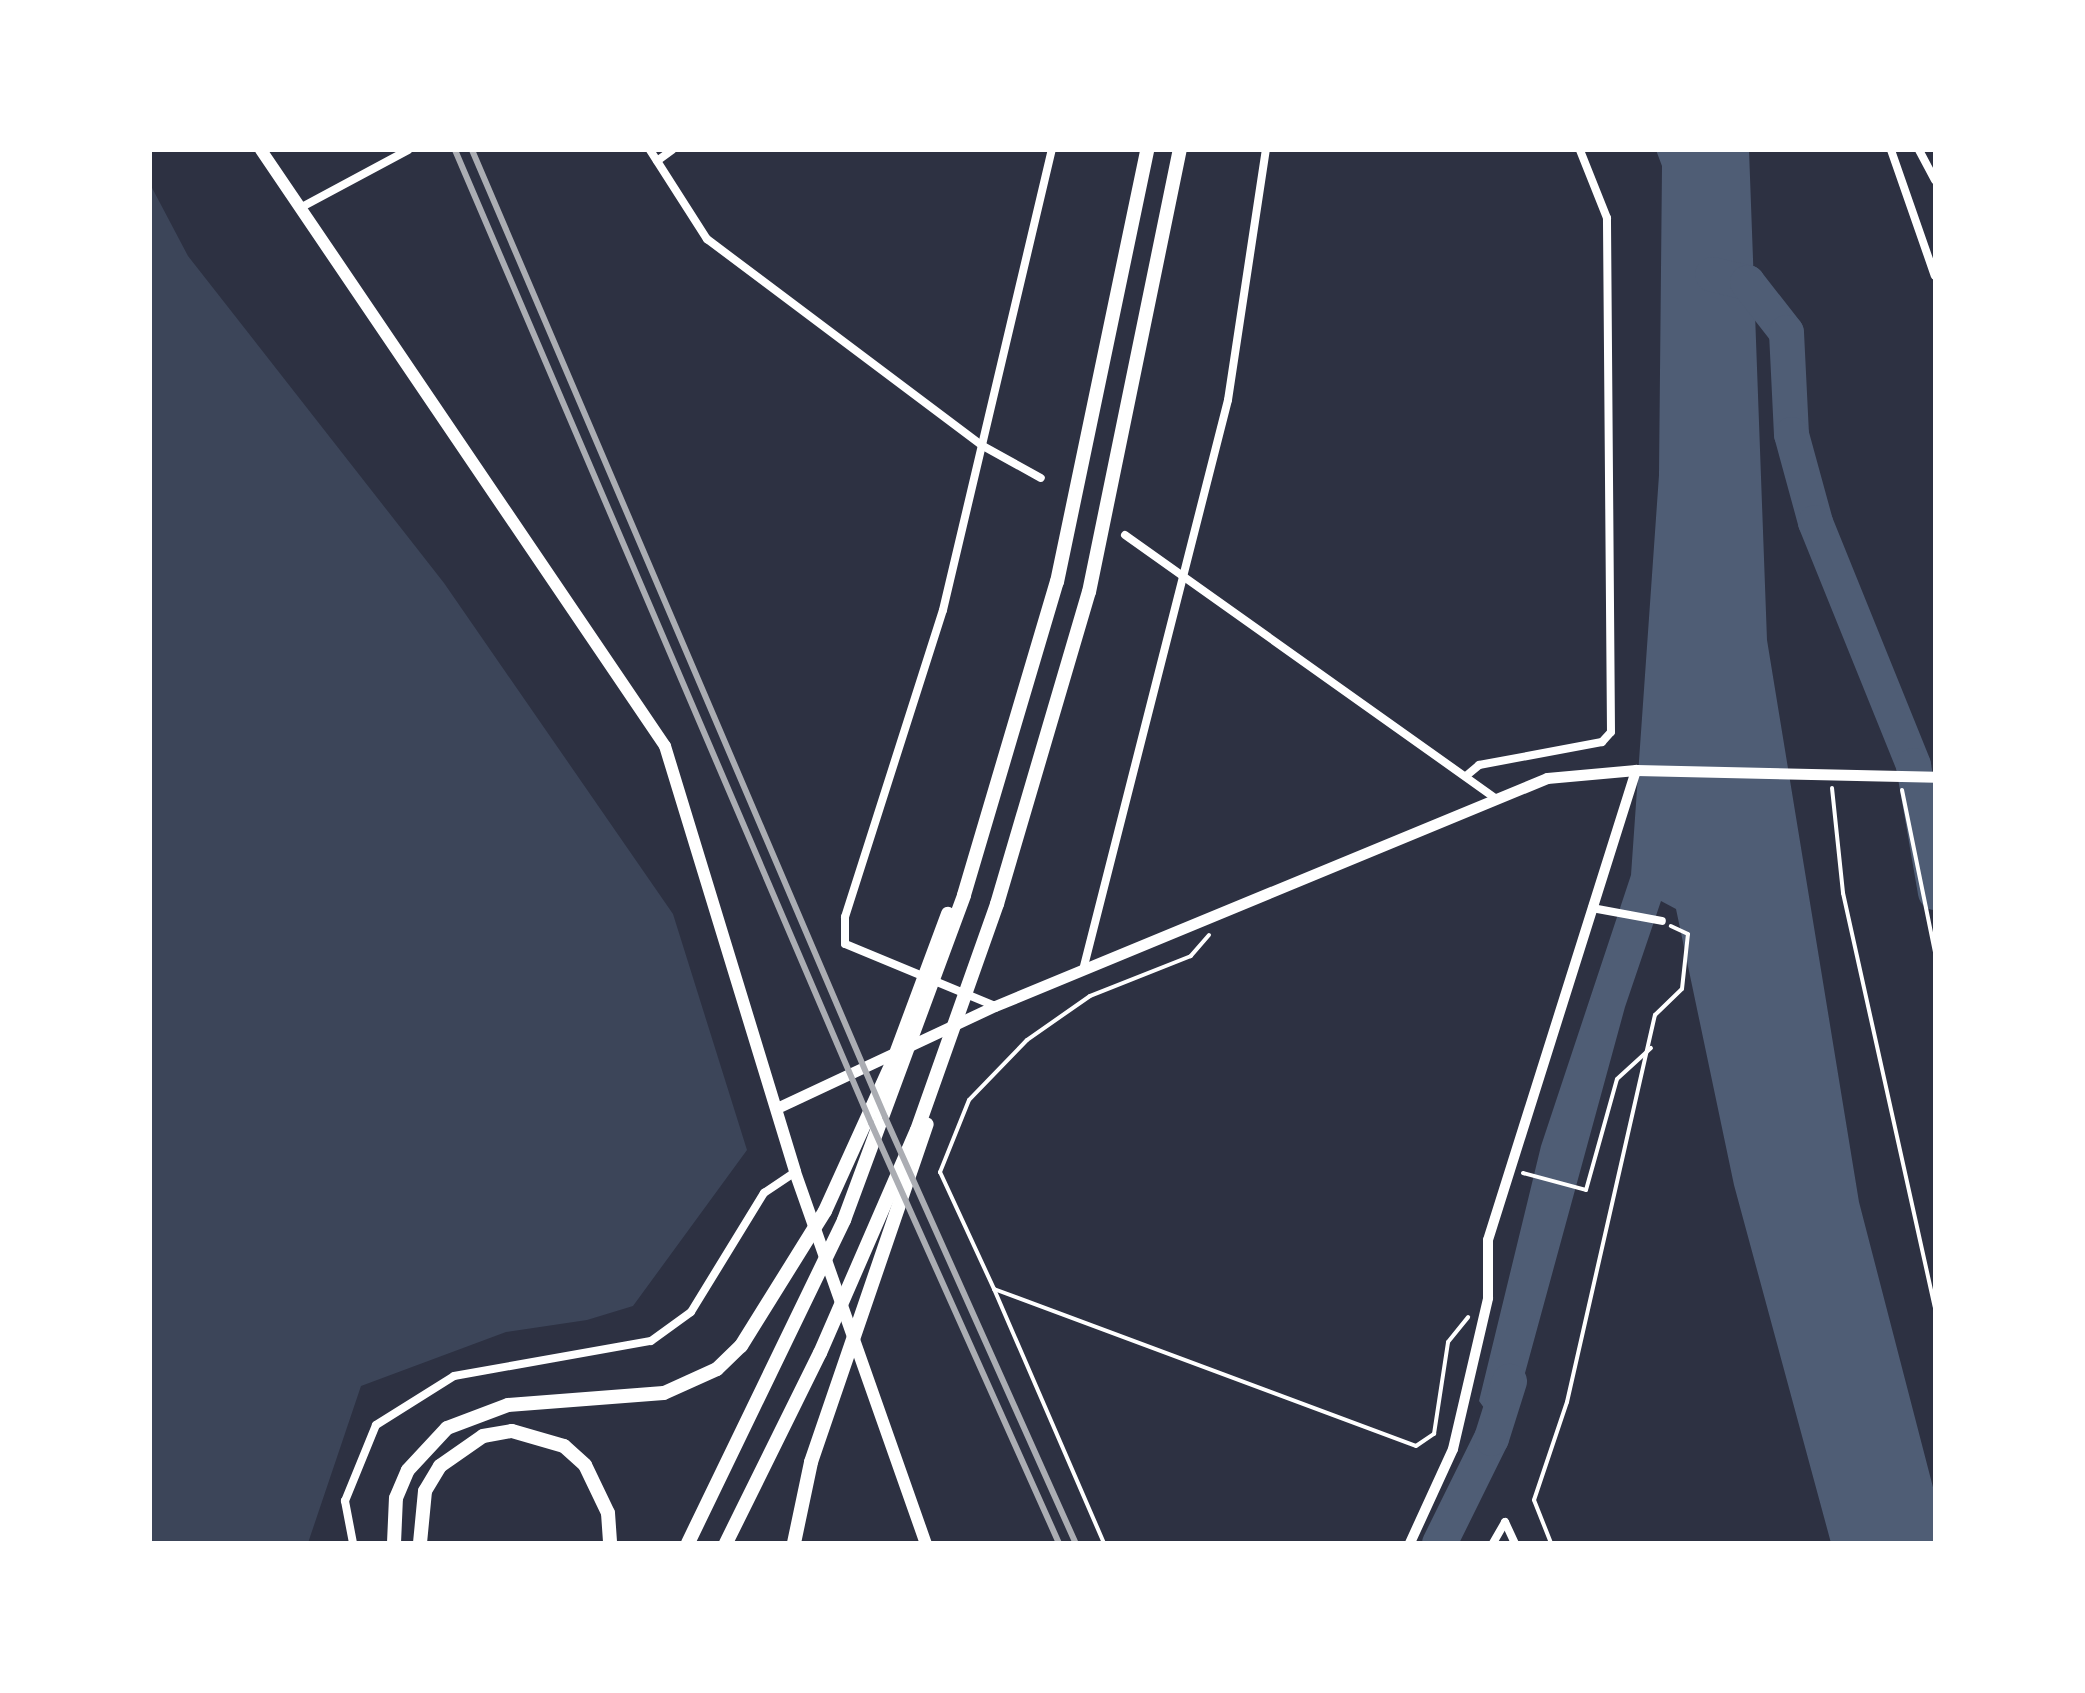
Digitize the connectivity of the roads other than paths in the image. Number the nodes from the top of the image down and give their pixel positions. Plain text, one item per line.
1 (261, 150) edge
2 (408, 150) edge
3 (650, 150) edge
4 (672, 150) edge
5 (1052, 150) edge
6 (1147, 150) edge
7 (1180, 150) edge
8 (1266, 150) edge
9 (1580, 150) edge
10 (1891, 150) edge
11 (1919, 150) edge
12 (657, 161) junction
13 (1935, 180) edge
14 (300, 208) junction
15 (1935, 276) edge
16 (984, 446) junction
17 (1041, 478) dead end
18 (1125, 534) dead end
19 (1186, 582) junction
20 (1643, 770) junction
21 (1466, 776) junction
22 (1935, 777) edge
23 (1494, 797) junction
24 (960, 894) junction
25 (1592, 908) junction
26 (1662, 921) road end
27 (1082, 970) junction
28 (995, 1006) junction
29 (961, 1008) junction
30 (778, 1107) junction
31 (795, 1172) junction
32 (353, 1543) edge
33 (394, 1543) edge
34 (420, 1543) edge
35 (610, 1543) edge
36 (688, 1543) edge
37 (726, 1543) edge
38 (794, 1543) edge
39 (926, 1543) edge
40 (1410, 1543) edge
41 (1493, 1543) edge
42 (1515, 1543) edge

1 - 14 highway
2 - 14 street
3 - 12 street
4 - 12 street
5 - 16 street
6 - 24 highway
7 - 29 highway
8 - 19 street
9 - 21 street
10 - 15 street
11 - 13 street
12 - 16 street
14 - 30 highway
16 - 17 street
16 - 28 street
18 - 19 street
19 - 21 street
19 - 27 street
20 - 22 main road
20 - 23 main road
20 - 25 street
21 - 23 street
23 - 27 main road
24 - 33 highway
24 - 36 highway
25 - 26 street
25 - 40 street
27 - 28 main road
28 - 30 main road
29 - 37 highway
29 - 38 highway
30 - 31 highway
31 - 32 street
31 - 39 highway
34 - 35 highway
41 - 42 street

